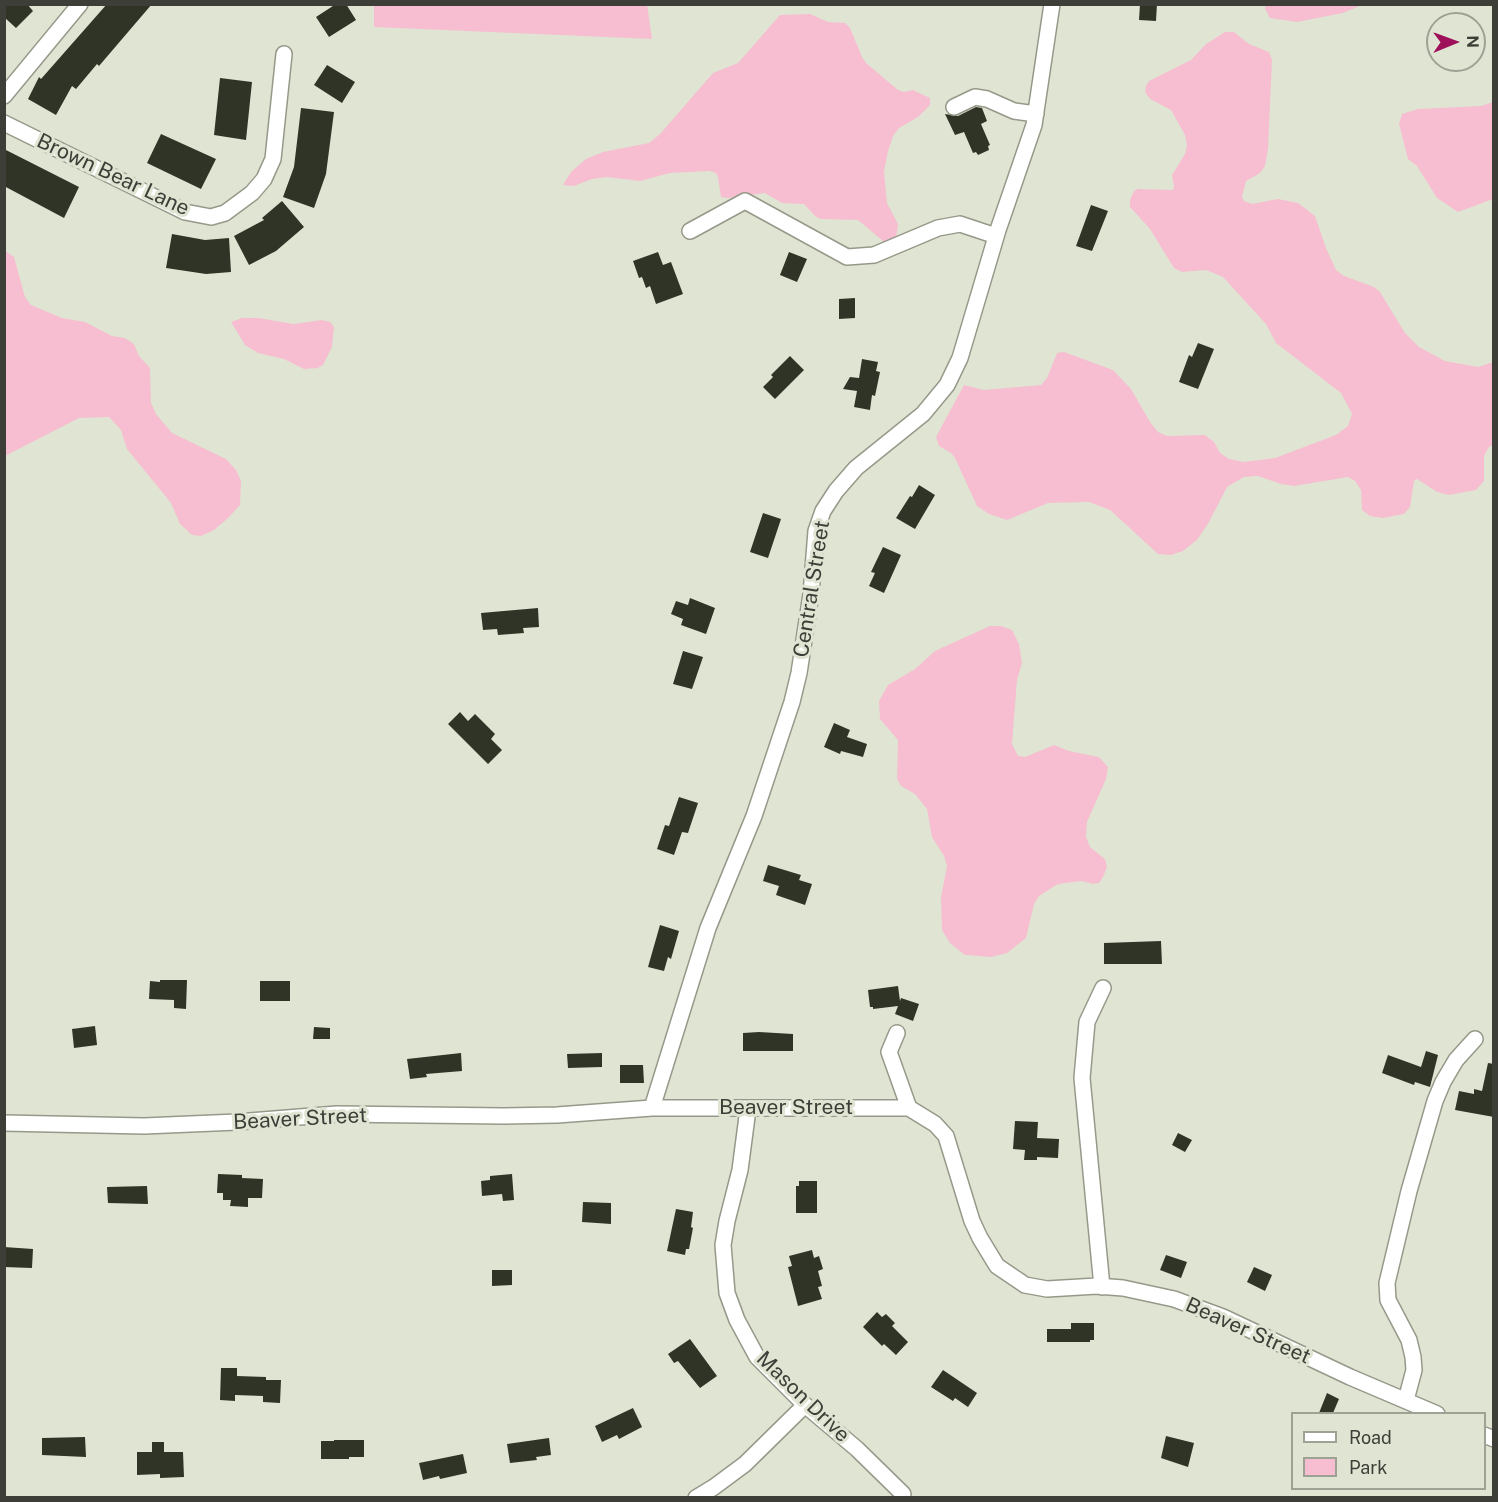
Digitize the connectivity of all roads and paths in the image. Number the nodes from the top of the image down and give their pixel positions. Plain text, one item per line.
1 (80, 4) edge
2 (1052, 4) edge
3 (284, 54) dead end
4 (4, 96) edge
5 (954, 107) dead end
6 (1036, 114) junction
7 (4, 123) edge
8 (690, 231) dead end
9 (996, 236) junction
10 (1103, 988) dead end
11 (897, 1033) dead end
12 (1475, 1039) dead end
13 (652, 1108) junction
14 (909, 1108) junction
15 (748, 1109) junction
16 (4, 1123) edge
17 (1102, 1287) junction
18 (1406, 1400) junction
19 (805, 1405) junction
20 (1435, 1412) edge
21 (903, 1494) dead end
22 (696, 1497) edge

1 - 4 street
2 - 6 street, Central Street
3 - 7 street, Brown Bear Lane
5 - 6 street
6 - 9 street, Central Street
8 - 9 street
9 - 13 street, Central Street
10 - 17 street
11 - 14 street
12 - 18 street
13 - 15 street, Beaver Street
13 - 16 street, Beaver Street
14 - 15 street, Beaver Street
14 - 17 street, Beaver Street
15 - 19 street, Mason Drive
17 - 18 street, Beaver Street
18 - 20 street, Beaver Street
19 - 21 street, Mason Drive
19 - 22 street

